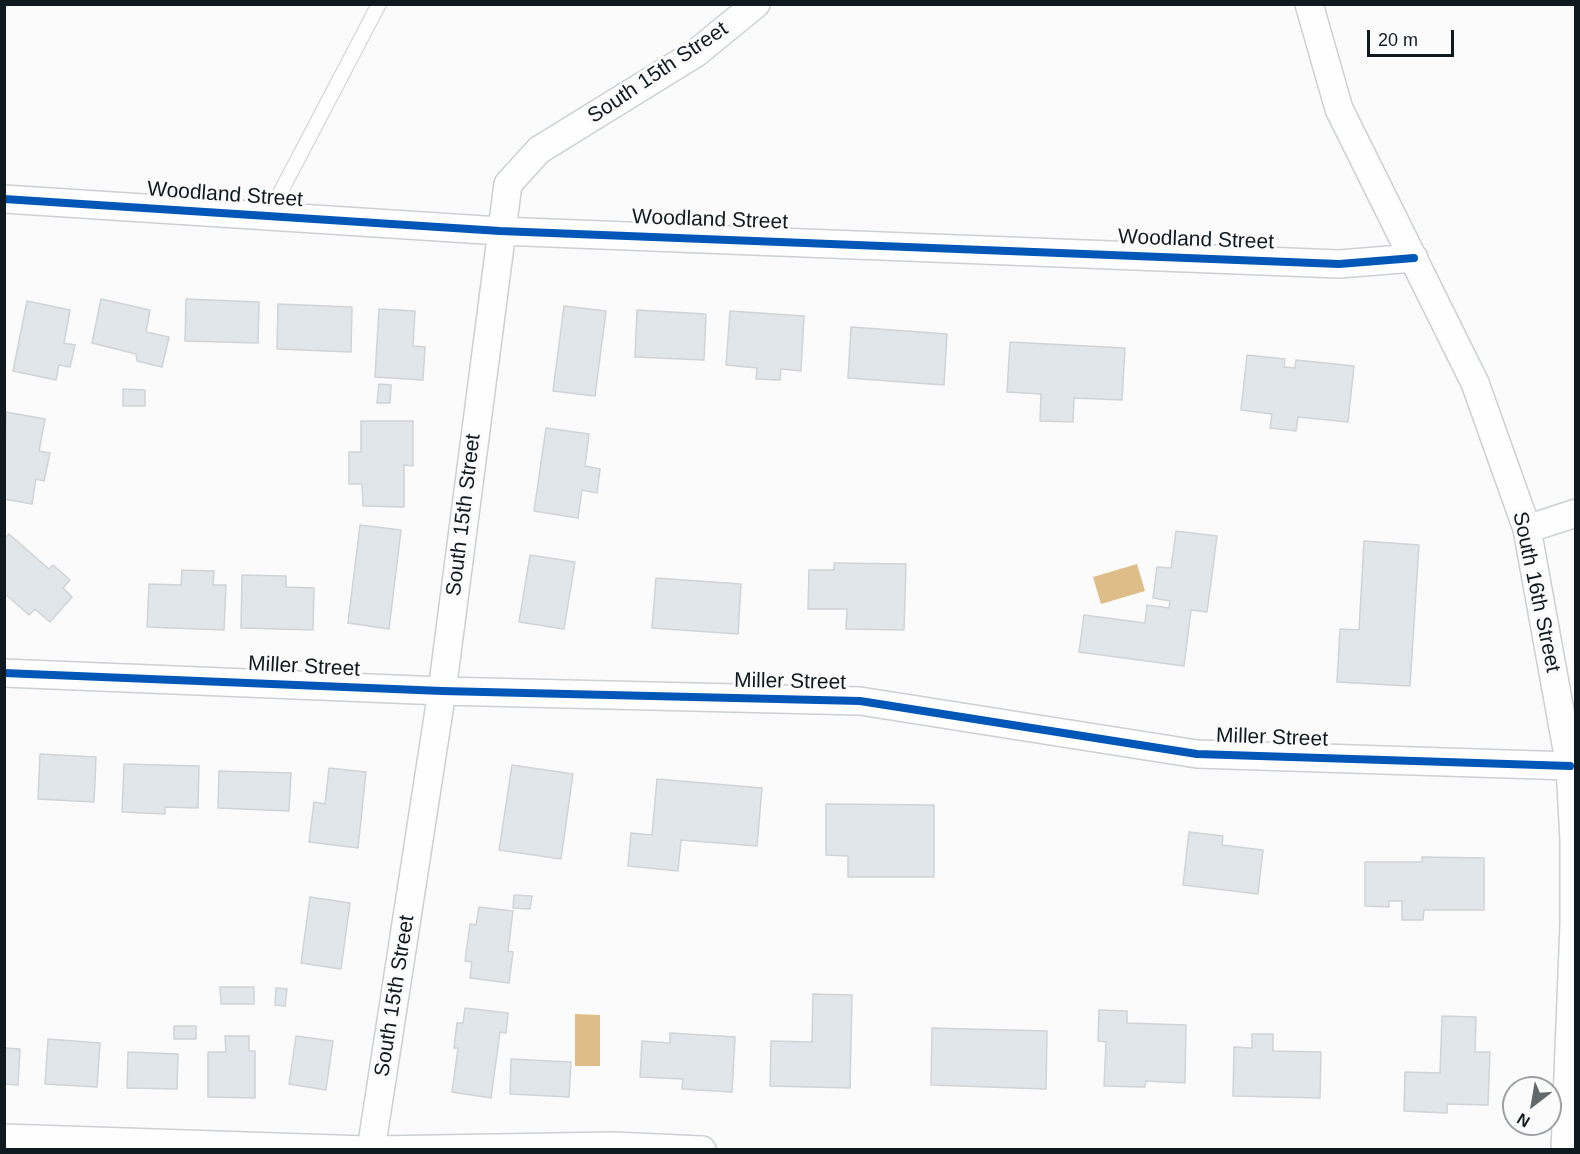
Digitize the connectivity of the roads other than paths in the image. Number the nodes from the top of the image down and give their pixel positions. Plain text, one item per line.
1 (379, 4) edge
2 (756, 4) edge
3 (1309, 4) edge
4 (4, 199) edge
5 (268, 216) junction
6 (500, 231) junction
7 (1414, 258) junction
8 (1575, 513) edge
9 (1527, 529) junction
10 (4, 673) edge
11 (442, 691) junction
12 (1570, 766) junction
13 (1575, 924) edge
14 (4, 1138) edge
15 (369, 1149) edge
16 (377, 1149) edge
17 (702, 1149) edge
18 (1565, 1149) edge

1 - 5 lane
2 - 6 street, South 15th Street
3 - 7 street, South 16th Street
4 - 5 street, Woodland Street
5 - 6 street, Woodland Street
6 - 7 street, Woodland Street
6 - 11 street, South 15th Street
7 - 9 street, South 16th Street
8 - 9 street
9 - 12 street, South 16th Street
10 - 11 street, Miller Street
11 - 12 street, Miller Street
11 - 15 street, South 15th Street
12 - 13 street, South 16th Street
13 - 18 street, South 16th Street
14 - 15 street
16 - 17 street

